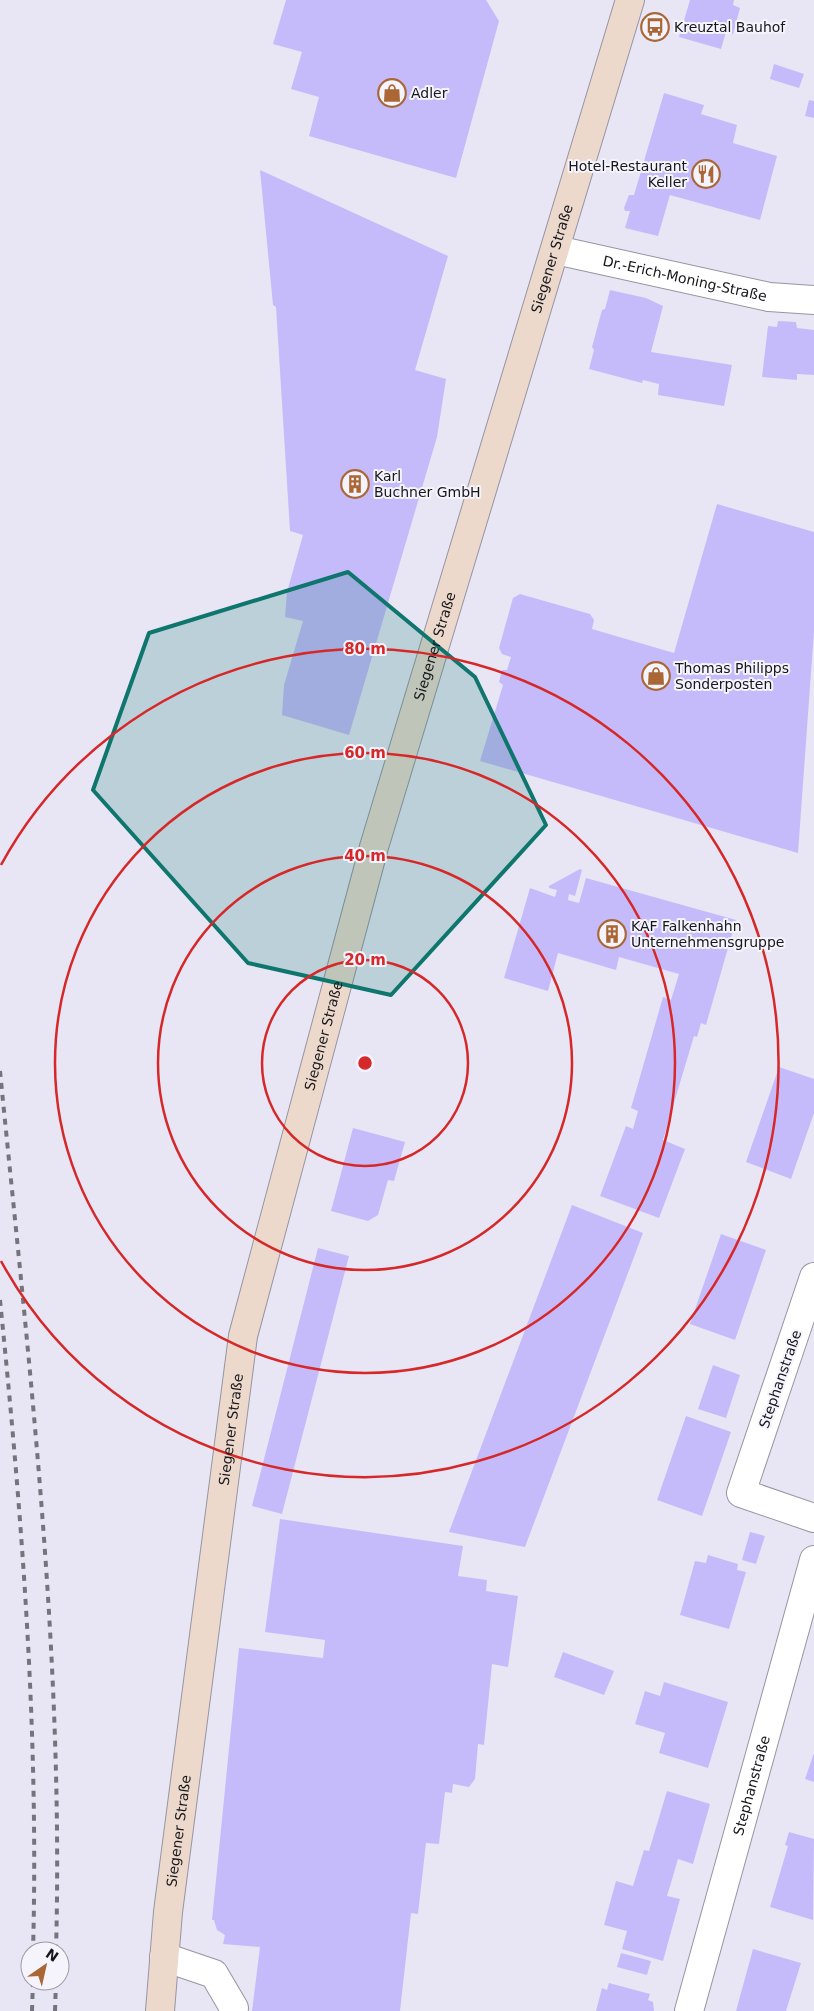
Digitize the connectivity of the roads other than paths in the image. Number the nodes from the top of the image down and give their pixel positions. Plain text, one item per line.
1 (630, 0) edge
2 (556, 250) junction
3 (814, 300) edge
4 (814, 1277) edge
5 (814, 1518) edge
6 (814, 1560) edge
7 (164, 1957) junction
8 (160, 2011) edge
9 (234, 2011) edge
10 (690, 2011) edge

1 - 2 main road, Siegener Straße
2 - 3 street, Dr.-Erich-Moning-Straße
2 - 7 main road, Siegener Straße
4 - 5 street, Stephanstraße
6 - 10 street, Stephanstraße
7 - 8 main road, Siegener Straße
7 - 9 street

